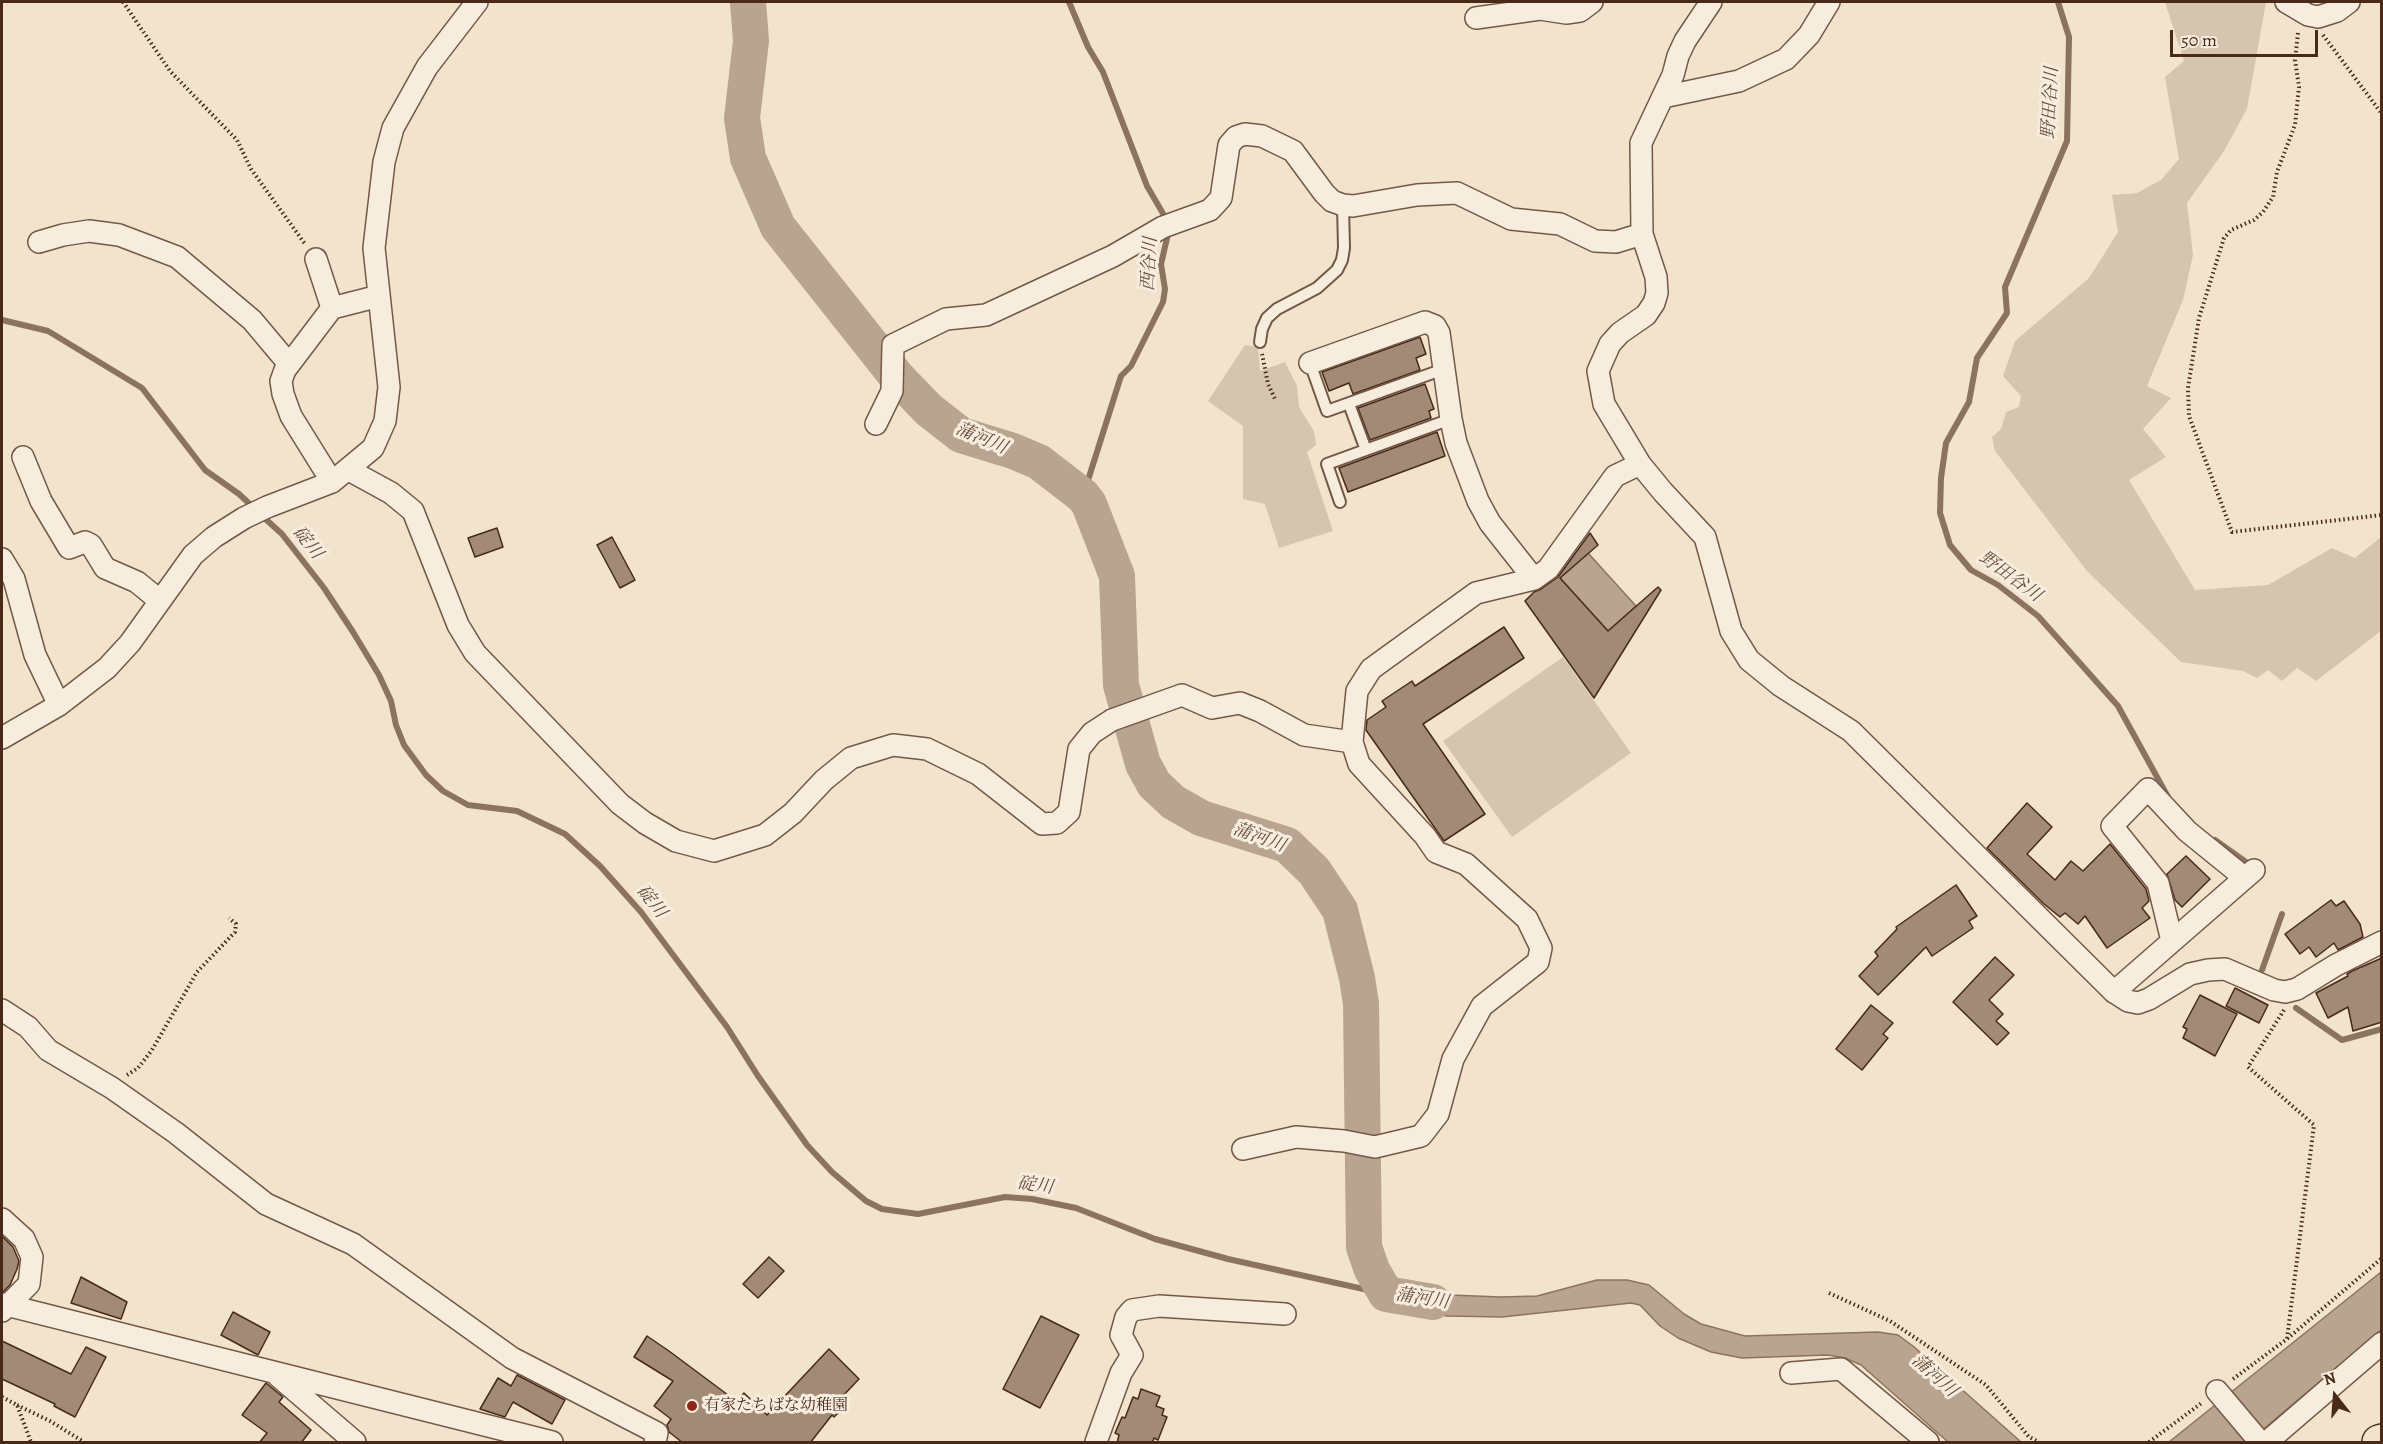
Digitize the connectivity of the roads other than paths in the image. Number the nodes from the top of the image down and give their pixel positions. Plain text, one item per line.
1 (477, 2) edge
2 (1592, 2) edge
3 (1711, 2) edge
4 (1829, 2) edge
5 (2349, 2) edge
6 (2302, 10) edge
7 (1476, 18) dead end
8 (1664, 97) junction
9 (1343, 205) junction
10 (1642, 234) junction
11 (39, 242) dead end
12 (316, 259) road end
13 (379, 296) junction
14 (332, 308) junction
15 (1260, 342) road end
16 (1310, 363) joint
17 (289, 364) junction
18 (1444, 369) junction
19 (1349, 404) junction
20 (1451, 419) junction
21 (876, 424) dead end
22 (1366, 450) junction
23 (23, 457) dead end
24 (1640, 464) junction
25 (340, 476) junction
26 (1340, 502) dead end
27 (2, 559) edge
28 (1534, 579) junction
29 (10, 600) edge
30 (159, 600) junction
31 (60, 705) junction
32 (2, 738) edge
33 (1352, 742) junction
34 (2172, 941) junction
35 (2382, 942) edge
36 (2114, 992) junction
37 (2, 1010) edge
38 (1243, 1149) dead end
39 (2, 1219) edge
40 (3, 1307) edge
41 (1285, 1314) dead end
42 (2382, 1343) edge
43 (275, 1373) junction
44 (1791, 1373) dead end
45 (2220, 1394) road end
46 (485, 1435) edge
47 (346, 1440) edge
48 (552, 1443) edge
49 (655, 1443) edge
50 (1096, 1443) edge
51 (1928, 1443) edge
52 (2260, 1443) edge
53 (2267, 1443) edge

1 - 13 street
2 - 7 street
3 - 8 street
4 - 8 street
5 - 6 street
8 - 10 street
9 - 10 street
9 - 15 lane
9 - 21 street
10 - 24 street
11 - 17 street
12 - 14 street
13 - 14 street
13 - 25 street
14 - 17 street
16 - 18 street
16 - 19 lane
17 - 25 street
18 - 19 lane
18 - 20 street
19 - 22 lane
20 - 22 lane
20 - 28 street
22 - 26 lane
23 - 30 street
24 - 28 street
24 - 36 street
25 - 30 street
25 - 33 street
27 - 29 street
28 - 33 street
29 - 31 street
30 - 31 street
31 - 32 street
33 - 38 street
34 - 34 street
34 - 36 street
35 - 36 street
37 - 49 street
39 - 40 street
40 - 43 street
41 - 50 street
42 - 53 street
43 - 46 street
43 - 47 street
44 - 51 street
45 - 52 street
46 - 48 street

